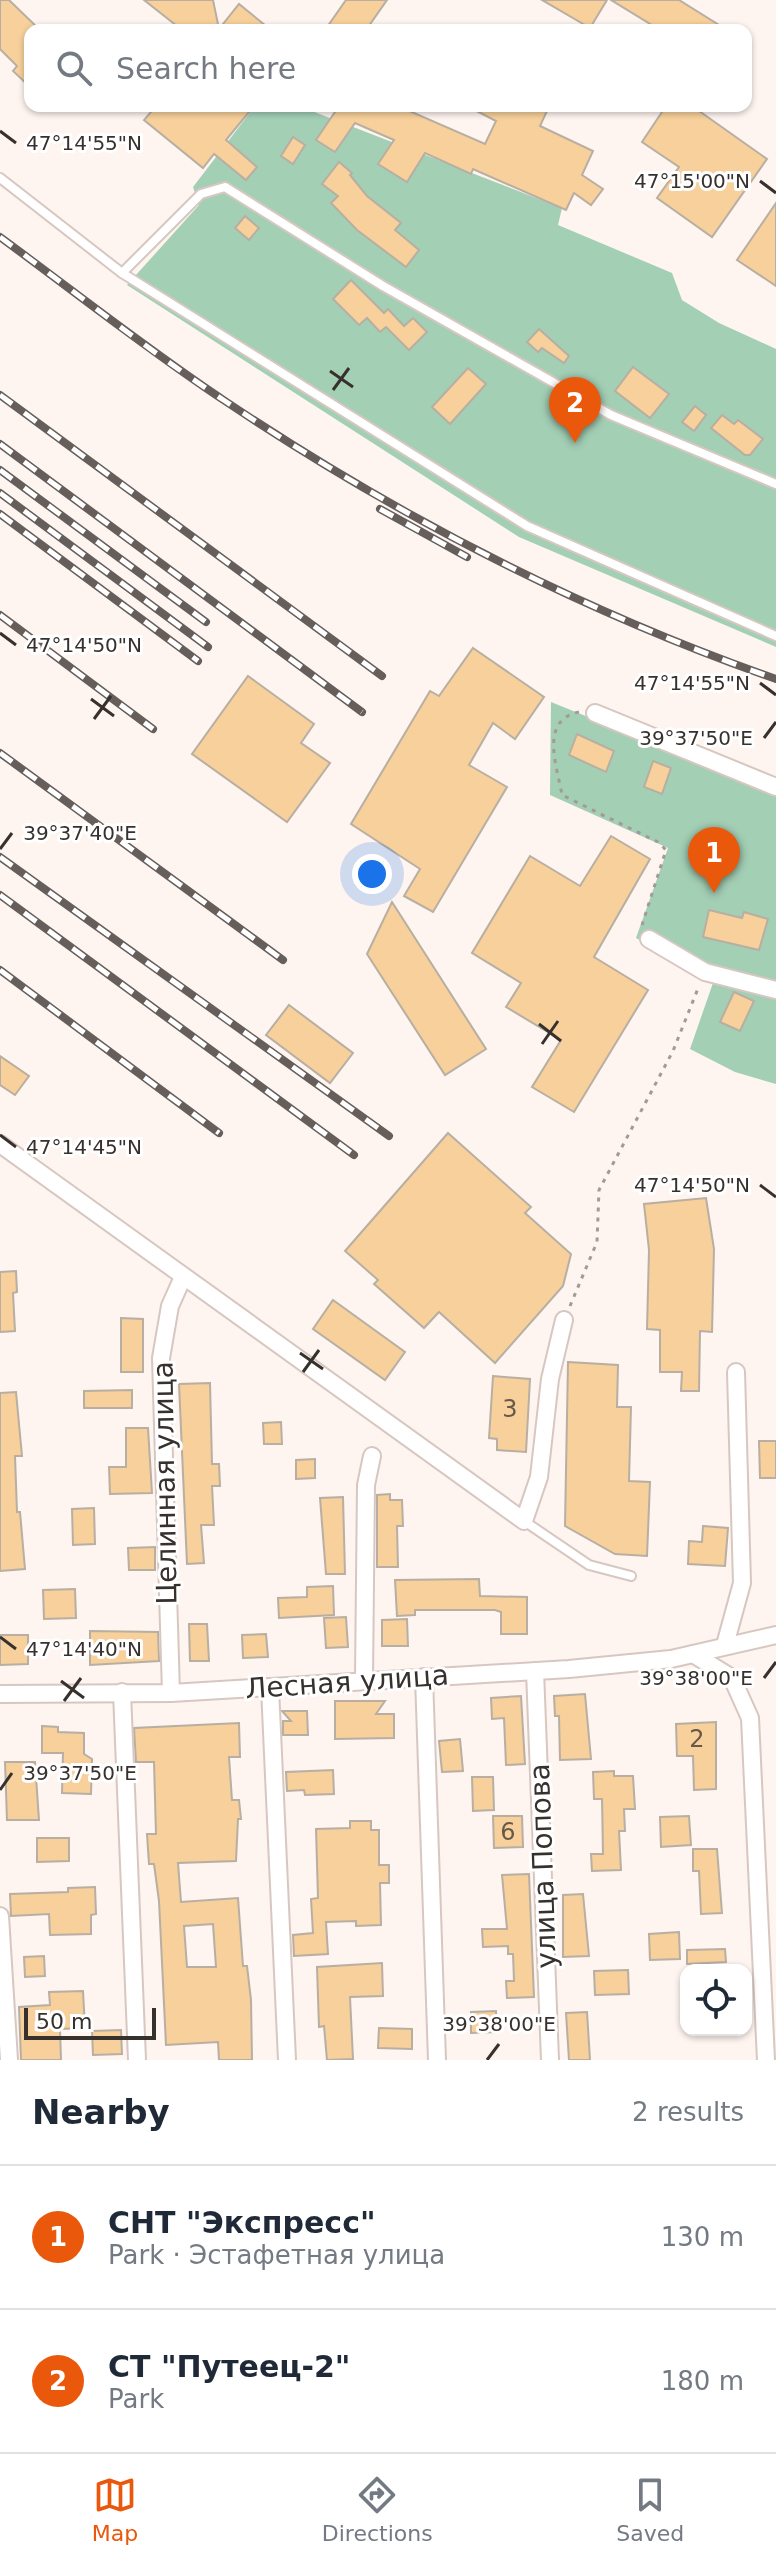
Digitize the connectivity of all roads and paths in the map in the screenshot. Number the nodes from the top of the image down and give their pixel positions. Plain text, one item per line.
1 (0, 178) edge
2 (122, 273) junction
3 (776, 484) edge
4 (776, 636) edge
5 (595, 713) joint
6 (776, 787) edge
7 (649, 939) joint
8 (705, 972) junction
9 (776, 990) edge
10 (0, 1144) edge
11 (183, 1277) junction
12 (564, 1320) joint
13 (736, 1372) dead end
14 (372, 1456) dead end
15 (524, 1521) junction
16 (631, 1576) dead end
17 (776, 1635) edge
18 (725, 1645) junction
19 (693, 1654) junction
20 (535, 1671) junction
21 (424, 1677) junction
22 (364, 1680) junction
23 (270, 1688) junction
24 (122, 1692) junction
25 (171, 1693) junction
26 (0, 1694) edge
27 (0, 1916) edge
28 (9, 2060) edge
29 (137, 2060) edge
30 (287, 2060) edge
31 (437, 2060) edge
32 (550, 2060) edge
33 (766, 2060) edge

1 - 2 lane
2 - 3 lane
2 - 4 lane
5 - 6 street
5 - 7 path
7 - 8 street
8 - 9 street
8 - 12 path
10 - 11 street
11 - 15 street
11 - 25 street, Целинная улица
12 - 15 street
13 - 18 street
14 - 22 street
15 - 16 lane
17 - 18 street, Лесная улица
18 - 19 street, Лесная улица
19 - 20 street, Лесная улица
19 - 33 street
20 - 21 street, Лесная улица
20 - 32 street, улица Попова
21 - 22 street, Лесная улица
21 - 31 street
22 - 23 street, Лесная улица
23 - 25 street, Лесная улица
23 - 30 street
24 - 25 street, Лесная улица
24 - 26 street, Лесная улица
24 - 29 street
27 - 28 street

